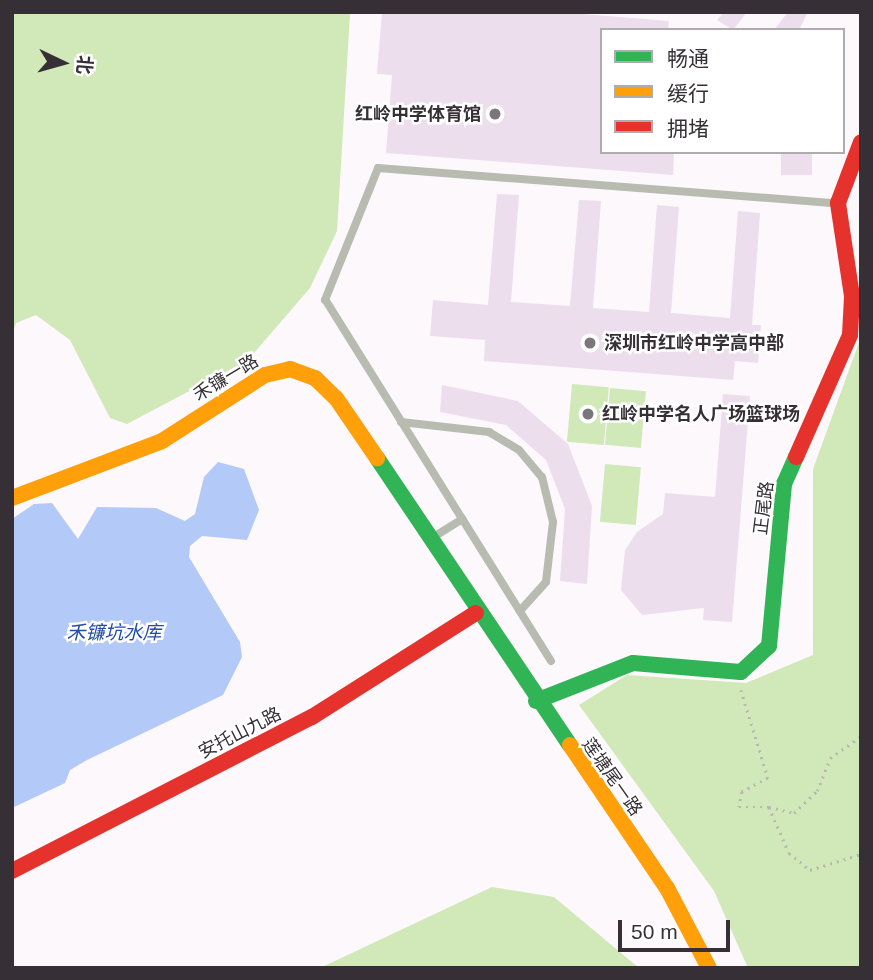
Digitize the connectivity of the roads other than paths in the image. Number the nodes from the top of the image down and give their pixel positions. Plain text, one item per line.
1 (861, 142) edge
2 (838, 203) junction
3 (401, 422) junction
4 (12, 498) edge
5 (462, 519) junction
6 (428, 540) junction
7 (520, 611) junction
8 (476, 613) junction
9 (551, 661) dead end
10 (536, 701) junction
11 (12, 871) edge
12 (709, 968) edge

1 - 2 street, 正尾路
2 - 3 lane
2 - 10 street, 正尾路
3 - 5 lane
3 - 7 lane
4 - 6 street, 禾镰一路
5 - 6 lane
5 - 7 lane
6 - 8 street, 禾镰一路
7 - 9 lane
8 - 10 street, 莲塘尾一路
8 - 11 street, 安托山九路
10 - 12 street, 莲塘尾一路

